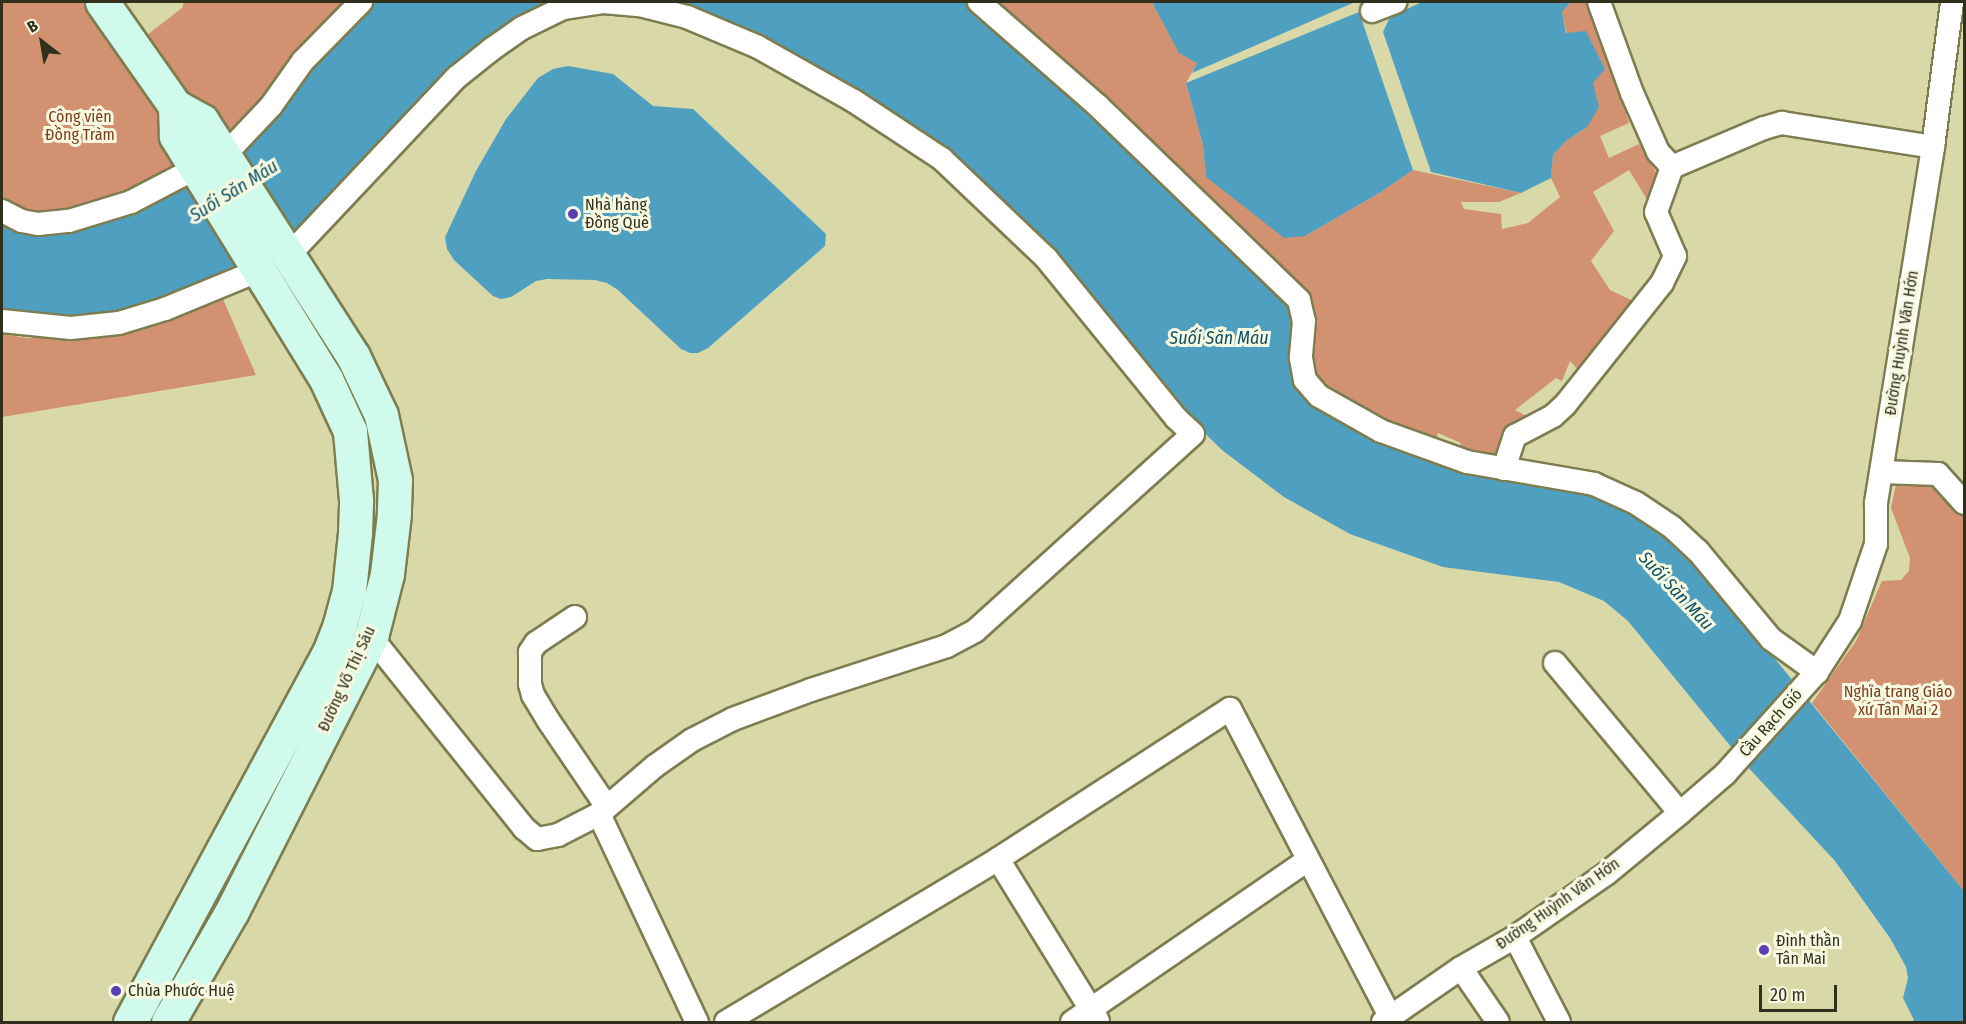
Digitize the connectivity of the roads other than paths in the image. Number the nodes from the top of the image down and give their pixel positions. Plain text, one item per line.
1 (102, 2) edge
2 (361, 2) edge
3 (979, 2) edge
4 (1395, 2) edge
5 (1599, 2) edge
6 (1952, 2) edge
7 (1372, 11) dead end
8 (1933, 147) junction
9 (209, 159) junction
10 (1672, 167) junction
11 (2, 211) edge
12 (289, 255) junction
13 (260, 270) junction
14 (2, 321) edge
15 (1504, 469) junction
16 (1881, 472) junction
17 (1965, 503) edge
18 (575, 616) dead end
19 (371, 637) junction
20 (1555, 663) dead end
21 (1817, 672) junction
22 (1725, 774) joint
23 (603, 810) junction
24 (1680, 813) junction
25 (998, 859) junction
26 (1308, 860) junction
27 (1515, 937) junction
28 (1461, 968) junction
29 (1095, 1016) edge
30 (1386, 1020) edge
31 (130, 1023) edge
32 (168, 1023) edge
33 (697, 1023) edge
34 (726, 1023) edge
35 (1072, 1023) edge
36 (1498, 1023) edge
37 (1559, 1023) edge

1 - 9 main road
2 - 9 street
3 - 15 street
4 - 7 street
5 - 10 street
6 - 8 street, Đường Huỳnh Văn Hớn
8 - 10 street
8 - 16 street, Đường Huỳnh Văn Hớn
9 - 11 street
9 - 12 main road, Đường Võ Thị Sáu
9 - 13 main road, Đường Võ Thị Sáu
10 - 15 street
12 - 19 main road, Đường Võ Thị Sáu
12 - 23 street
13 - 14 street
13 - 31 main road, Đường Võ Thị Sáu
15 - 21 street
16 - 17 street
16 - 21 street, Đường Huỳnh Văn Hớn
18 - 23 street
19 - 23 street
19 - 32 main road, Đường Võ Thị Sáu
20 - 24 street
21 - 22 street, Cầu Rạch Gió
22 - 24 street, Đường Huỳnh Văn Hớn
23 - 33 street
24 - 27 street, Đường Huỳnh Văn Hớn
25 - 26 street
25 - 29 street
25 - 34 street
26 - 29 street
26 - 30 street
27 - 28 street, Đường Huỳnh Văn Hớn
27 - 37 street
28 - 30 street, Đường Huỳnh Văn Hớn
28 - 36 street
29 - 35 street

